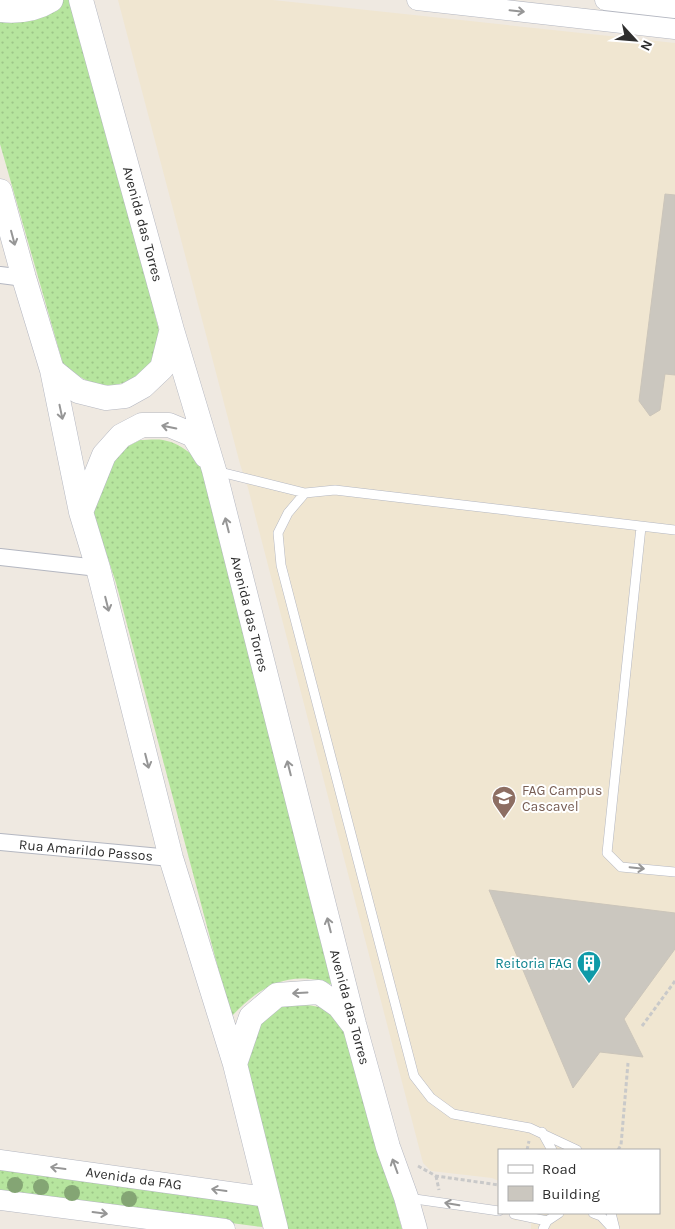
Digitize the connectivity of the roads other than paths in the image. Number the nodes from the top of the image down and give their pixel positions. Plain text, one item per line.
1 (51, 0) edge
2 (81, 0) edge
3 (417, 0) edge
4 (605, 0) edge
5 (675, 8) edge
6 (0, 10) edge
7 (675, 29) edge
8 (0, 191) edge
9 (0, 275) edge
10 (24, 278) junction
11 (172, 330) junction
12 (52, 370) junction
13 (214, 470) junction
14 (305, 493) junction
15 (82, 512) junction
16 (641, 526) junction
17 (675, 530) edge
18 (0, 557) edge
19 (98, 568) junction
20 (0, 842) edge
21 (172, 858) junction
22 (675, 872) edge
23 (354, 1024) junction
24 (235, 1064) junction
25 (542, 1132) junction
26 (551, 1149) edge
27 (575, 1149) edge
28 (0, 1160) edge
29 (267, 1197) junction
30 (406, 1197) junction
31 (0, 1200) edge
32 (498, 1211) edge
33 (514, 1214) edge
34 (557, 1214) edge
35 (596, 1214) edge
36 (610, 1214) edge
37 (545, 1225) edge
38 (225, 1229) edge
39 (276, 1229) edge
40 (415, 1229) edge
41 (614, 1229) edge

1 - 6 main road
2 - 11 main road, Avenida das Torres
3 -> 7 street
4 - 5 street
8 -> 10 main road
9 - 10 street
10 - 12 main road
11 - 12 main road
11 - 13 main road, Avenida das Torres
12 -> 15 main road
13 - 14 lane
13 -> 15 main road
23 -> 13 main road, Avenida das Torres
14 - 16 lane
14 - 25 lane
15 - 19 main road
16 - 17 lane
16 -> 22 lane
18 - 19 street
19 -> 21 main road
20 - 21 street, Rua Amarildo Passos
21 - 24 main road
23 -> 24 main road
30 -> 23 main road, Avenida das Torres
24 - 29 main road
25 - 26 lane
25 - 27 lane
29 -> 28 street, Avenida da FAG
29 - 39 main road
32 -> 30 lane
30 - 40 main road, Avenida das Torres
31 -> 38 street
33 - 37 lane
34 - 37 lane
35 - 41 lane
36 - 41 lane

